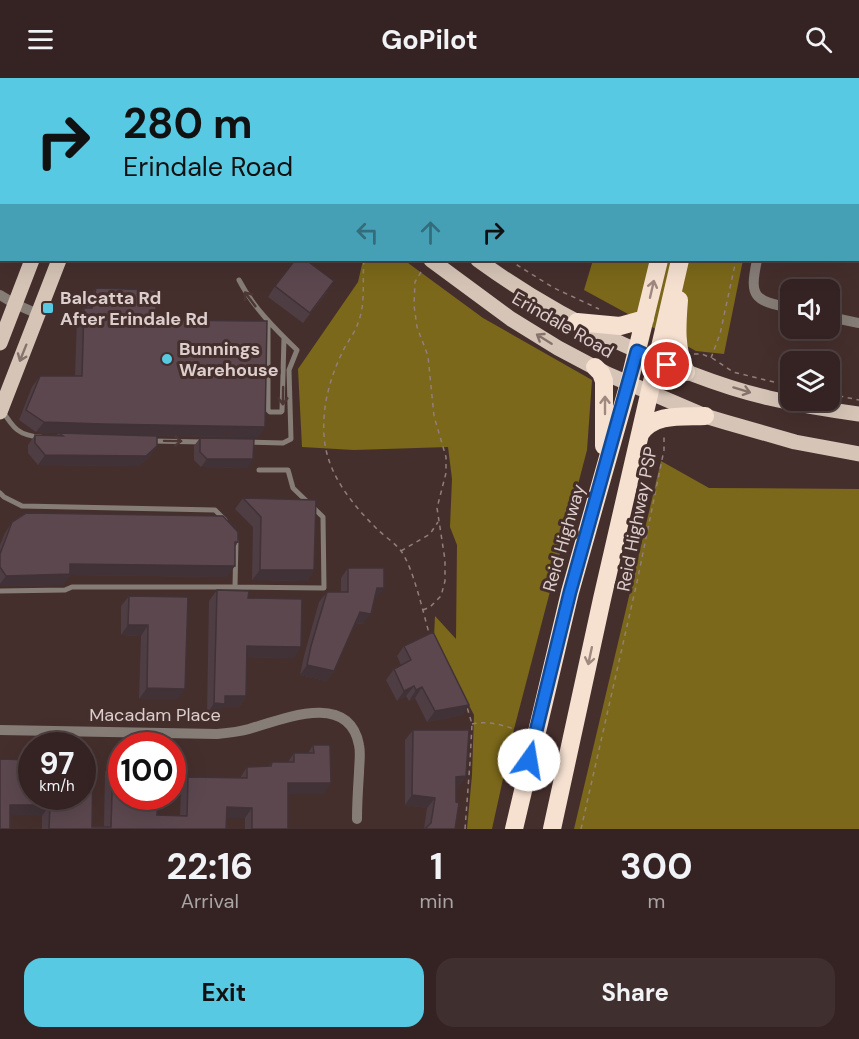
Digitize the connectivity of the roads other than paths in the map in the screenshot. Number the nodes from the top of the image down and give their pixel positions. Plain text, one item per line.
1 (32, 261) edge
2 (59, 261) edge
3 (480, 261) edge
4 (659, 261) edge
5 (681, 261) edge
6 (681, 261) edge
7 (757, 261) edge
8 (426, 266) edge
9 (238, 280) dead end
10 (0, 295) edge
11 (15, 304) junction
12 (780, 306) edge
13 (38, 314) junction
14 (645, 319) junction
15 (840, 319) edge
16 (268, 321) junction
17 (577, 322) junction
18 (859, 323) edge
19 (284, 338) junction
20 (0, 342) edge
21 (637, 351) junction
22 (656, 360) junction
23 (595, 367) junction
24 (686, 372) junction
25 (629, 383) junction
26 (649, 392) junction
27 (0, 411) edge
28 (859, 414) edge
29 (705, 416) junction
30 (640, 434) junction
31 (47, 437) edge
32 (149, 441) edge
33 (215, 442) edge
34 (238, 442) edge
35 (859, 454) edge
36 (260, 470) dead end
37 (604, 471) junction
38 (1, 496) edge
39 (229, 524) edge
40 (236, 531) edge
41 (235, 587) junction
42 (0, 591) edge
43 (0, 730) edge
44 (357, 819) dead end
45 (514, 829) edge
46 (552, 829) edge

1 - 11 main road
2 - 13 main road
3 - 17 main road, Erindale Road
14 -> 4 highway, Reid Highway
5 - 24 highway
6 - 22 highway
7 - 12 street
23 -> 8 main road, Erindale Road
16 -> 9 lane
10 - 11 street
11 - 13 street
11 - 20 main road
13 -> 27 main road
14 - 17 highway
14 - 21 highway, Reid Highway
15 - 18 street
16 - 19 lane
19 -> 16 lane
17 - 21 main road, Erindale Road
19 - 34 lane
21 - 22 main road, Erindale Road
21 - 25 highway, Reid Highway
22 - 24 main road, Erindale Road
22 - 26 highway
23 - 25 main road, Erindale Road
37 -> 23 highway
24 -> 28 main road, Erindale Road
25 - 26 main road, Erindale Road
25 - 37 highway, Reid Highway
26 - 29 main road, Erindale Road
26 - 30 highway
27 - 31 lane
29 - 30 highway
29 - 35 main road, Erindale Road
30 -> 46 highway
32 -> 33 lane
36 - 41 lane
37 - 45 highway, Reid Highway
38 - 39 lane
40 - 41 lane
41 - 42 lane
43 - 44 street, Macadam Place

